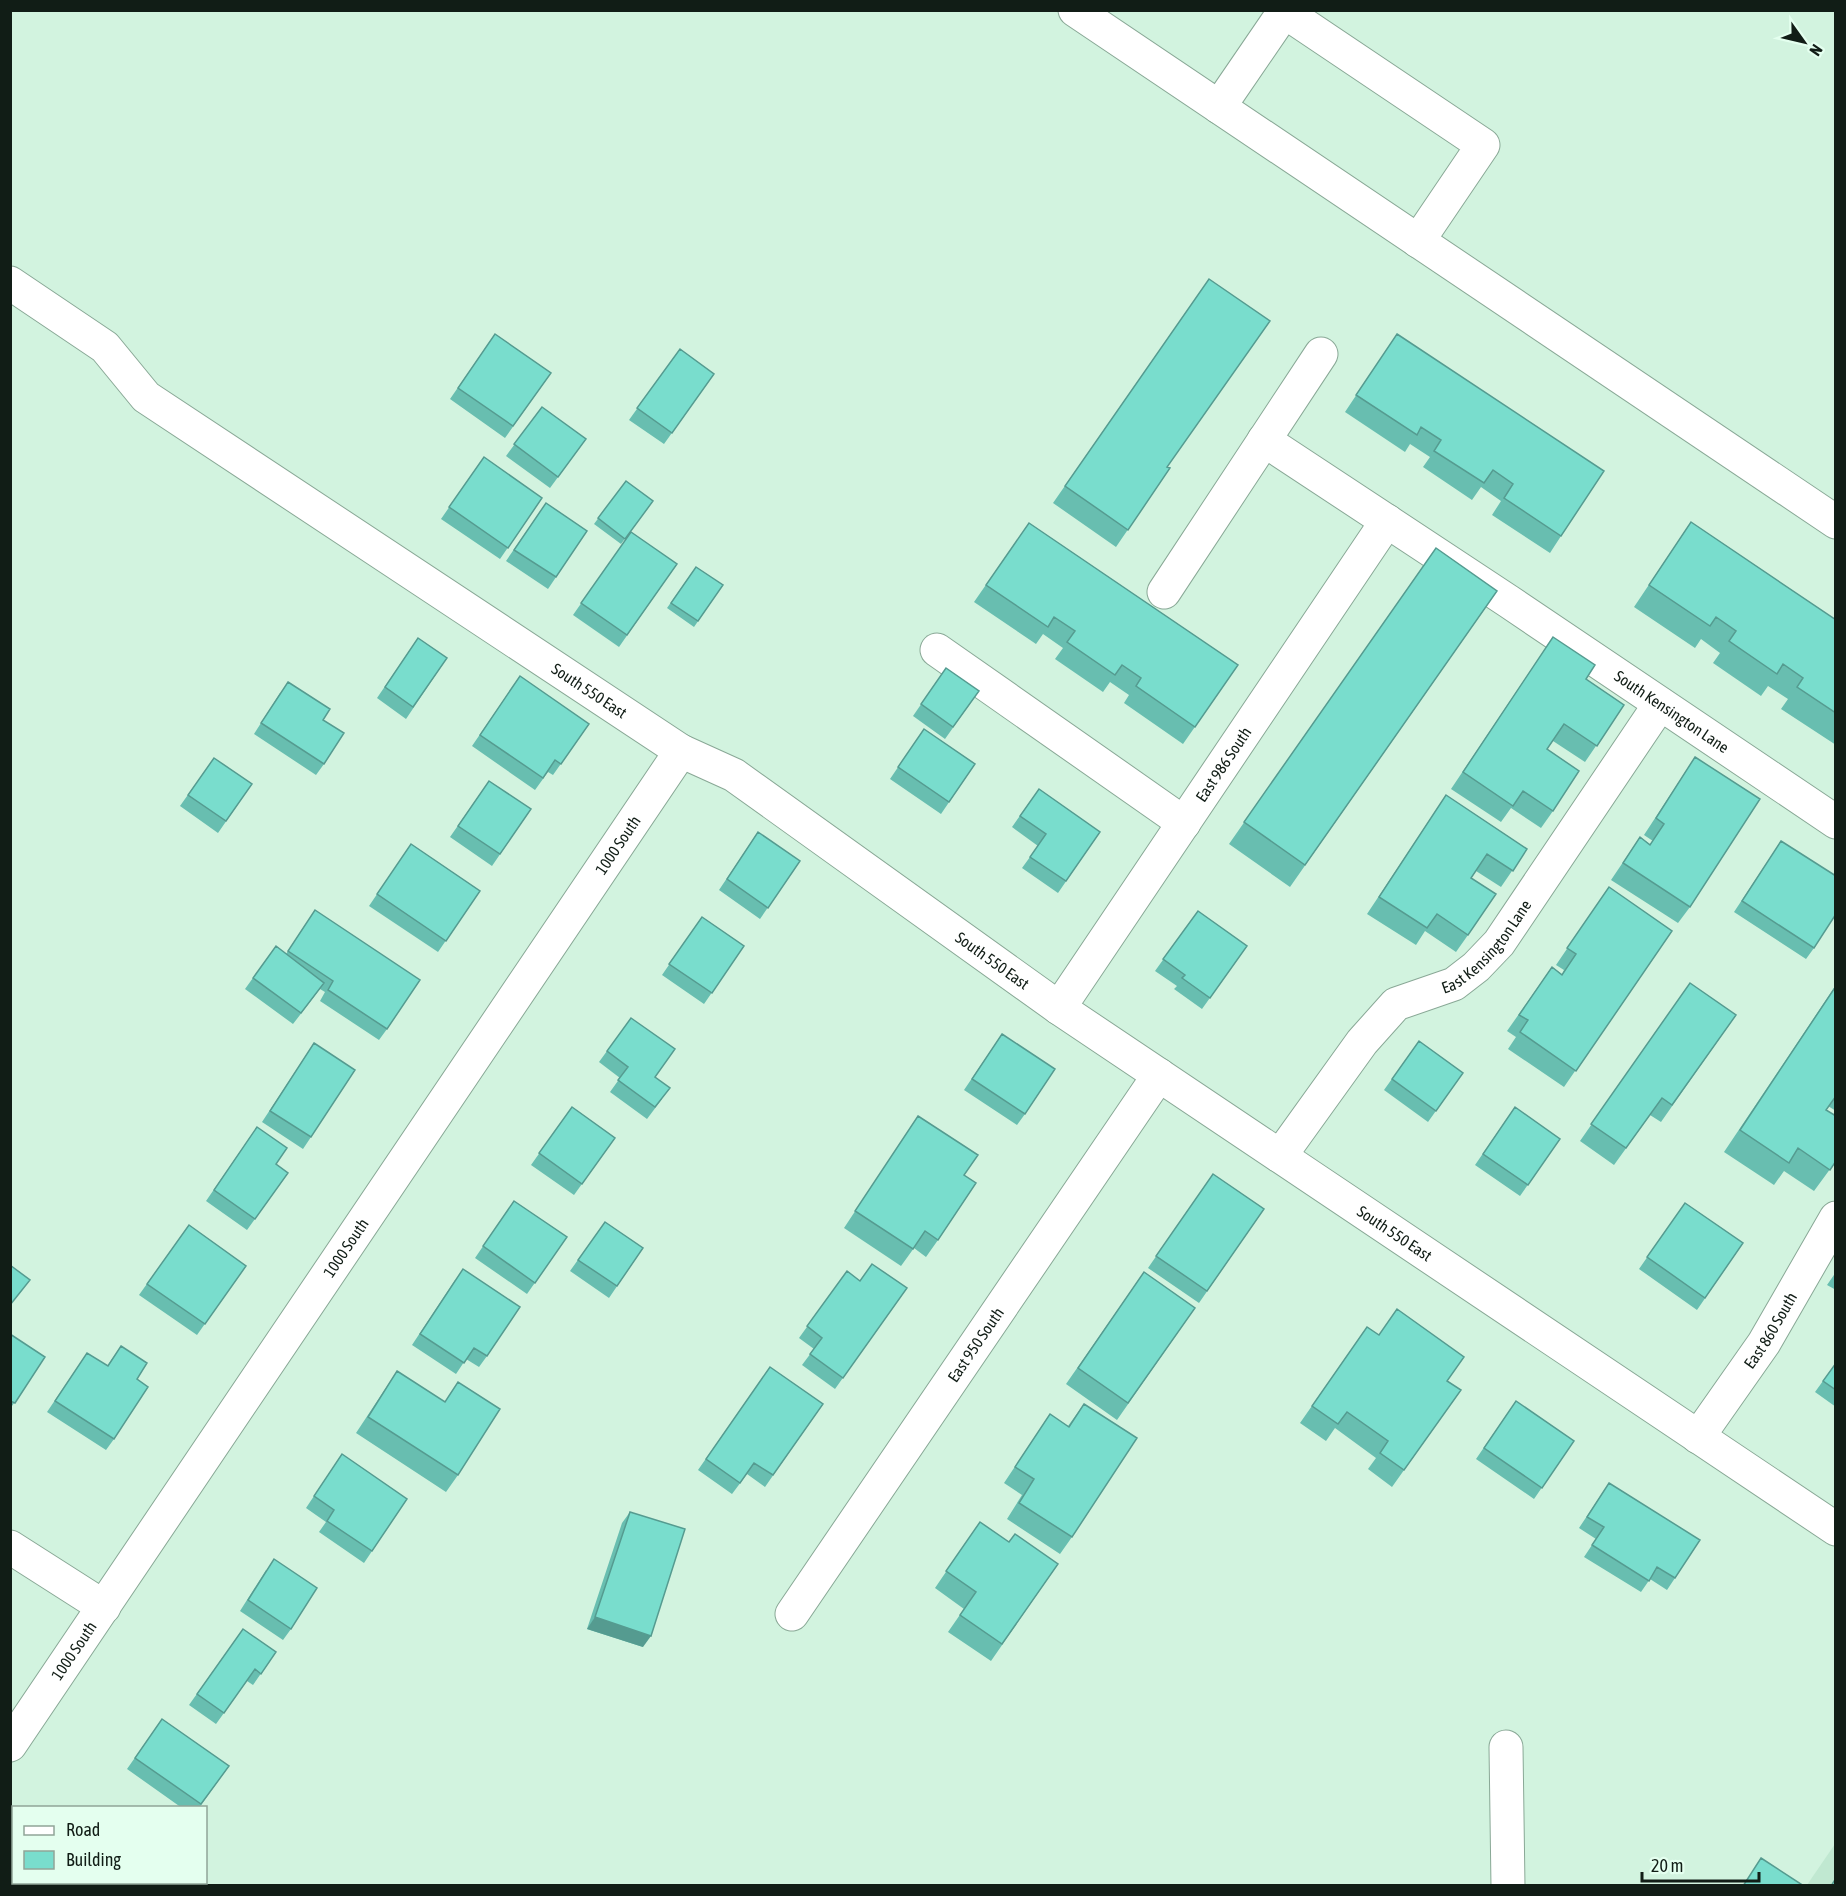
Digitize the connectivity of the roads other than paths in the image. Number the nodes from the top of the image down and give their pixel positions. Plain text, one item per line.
1 (1075, 10) edge
2 (1283, 11) edge
3 (1219, 107) junction
4 (1418, 241) junction
5 (10, 283) edge
6 (1321, 354) dead end
7 (1264, 440) junction
8 (1387, 521) junction
9 (1836, 522) edge
10 (1164, 592) dead end
11 (937, 650) dead end
12 (1660, 704) junction
13 (681, 751) junction
14 (1836, 822) edge
15 (1184, 823) junction
16 (1059, 1008) junction
17 (1159, 1075) junction
18 (1280, 1156) junction
19 (1836, 1218) edge
20 (1698, 1437) junction
21 (1836, 1528) edge
22 (10, 1547) edge
23 (104, 1607) junction
24 (792, 1614) dead end
25 (10, 1745) edge
26 (1506, 1747) dead end
27 (1508, 1886) edge

1 - 3 street
2 - 3 street
2 - 4 street
3 - 4 street
4 - 9 street
5 - 13 street, South 550 East
6 - 7 street
7 - 8 street, South Kensington Lane
7 - 10 street
8 - 12 street, South Kensington Lane
8 - 15 street, East 986 South
11 - 15 street
12 - 14 street, South Kensington Lane
12 - 18 street, East Kensington Lane
13 - 16 street, South 550 East
13 - 23 street, 1000 South
15 - 16 street, East 986 South
16 - 17 street, South 550 East
17 - 18 street, South 550 East
17 - 24 street, East 950 South
18 - 20 street, South 550 East
19 - 20 street, East 860 South
20 - 21 street, South 550 East
22 - 23 street
23 - 25 street, 1000 South
26 - 27 street

